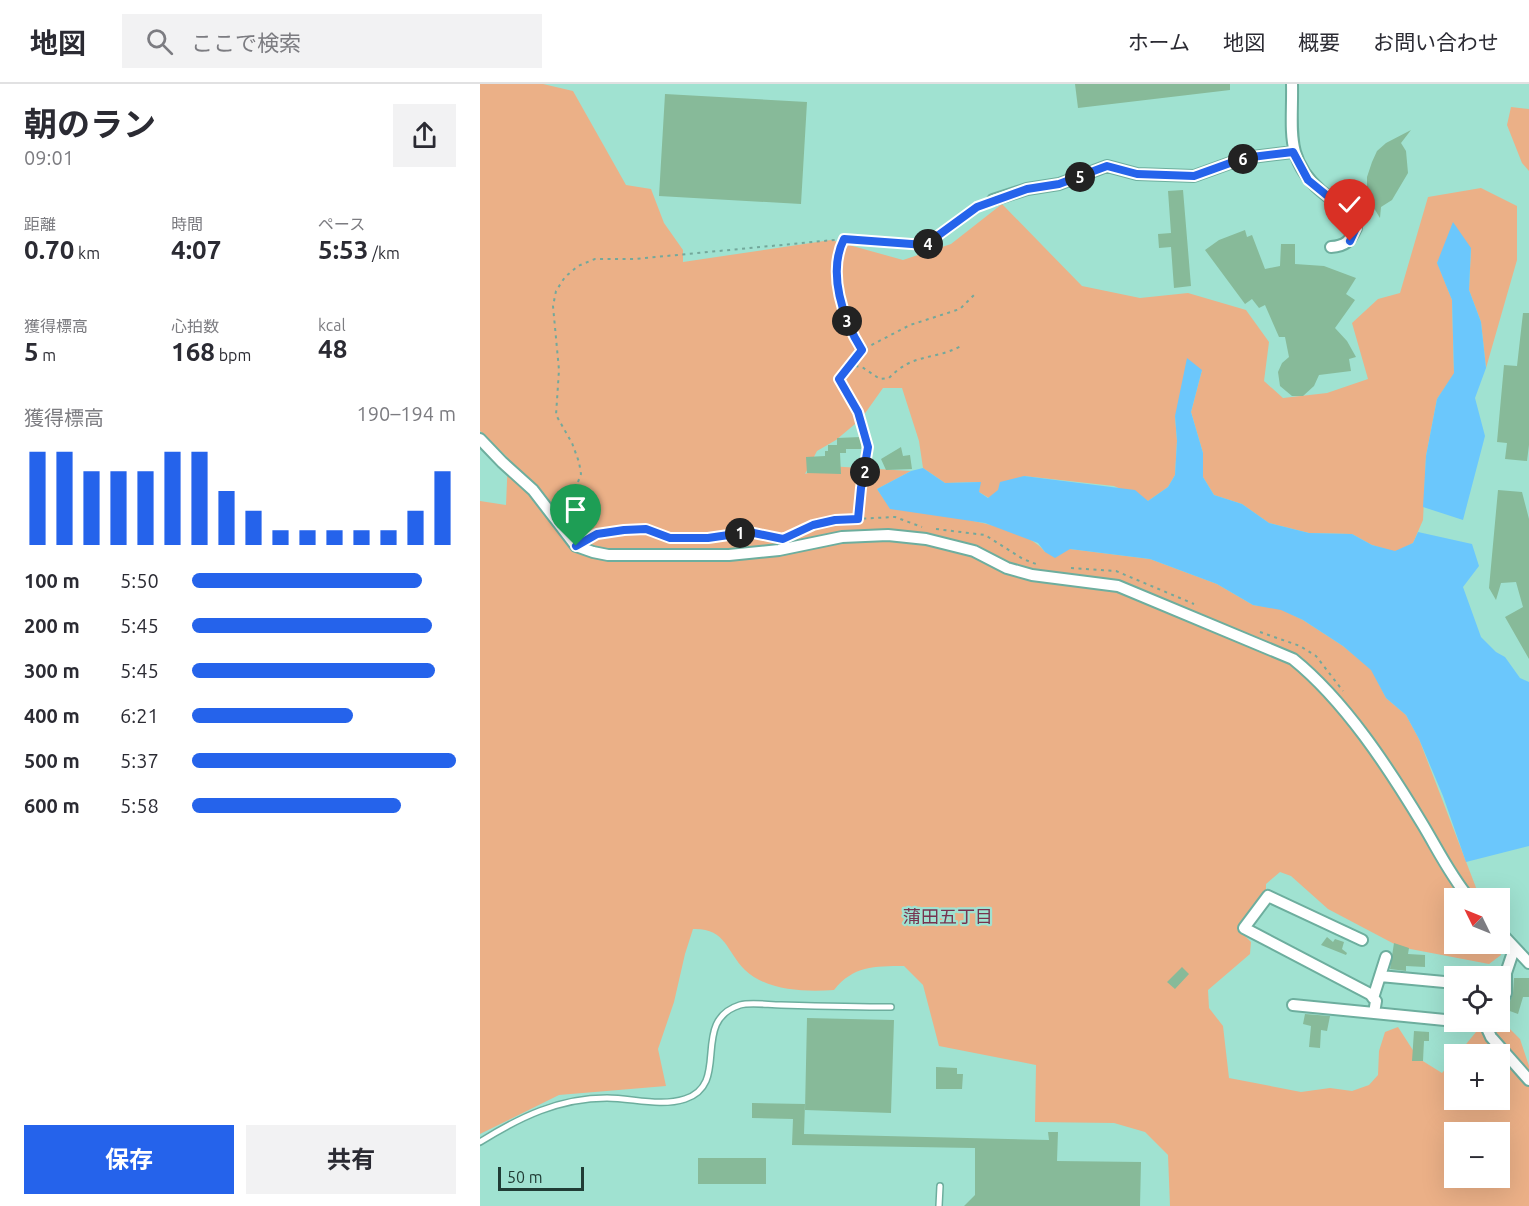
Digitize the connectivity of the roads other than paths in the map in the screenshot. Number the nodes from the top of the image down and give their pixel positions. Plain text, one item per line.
1 (1292, 84) edge
2 (1293, 152) junction
3 (993, 200) road end
4 (1331, 247) dead end
5 (480, 439) edge
6 (1461, 888) edge
7 (1362, 940) dead end
8 (1510, 943) edge
9 (1515, 949) junction
10 (1386, 957) dead end
11 (1529, 963) edge
12 (1509, 966) edge
13 (1380, 976) junction
14 (1444, 982) edge
15 (1373, 998) junction
16 (1293, 1005) dead end
17 (891, 1007) dead end
18 (1374, 1013) junction
19 (1444, 1020) edge
20 (1489, 1032) edge
21 (1529, 1080) edge
22 (480, 1142) edge
23 (940, 1186) dead end
24 (939, 1206) edge

1 - 2 street
2 - 3 street
2 - 4 street
5 - 6 street
7 - 15 street
8 - 9 street
9 - 11 street
9 - 12 street
10 - 13 street
13 - 14 street
13 - 15 street
15 - 18 street
16 - 18 street
17 - 22 lane
18 - 19 street
20 - 21 street
23 - 24 lane

